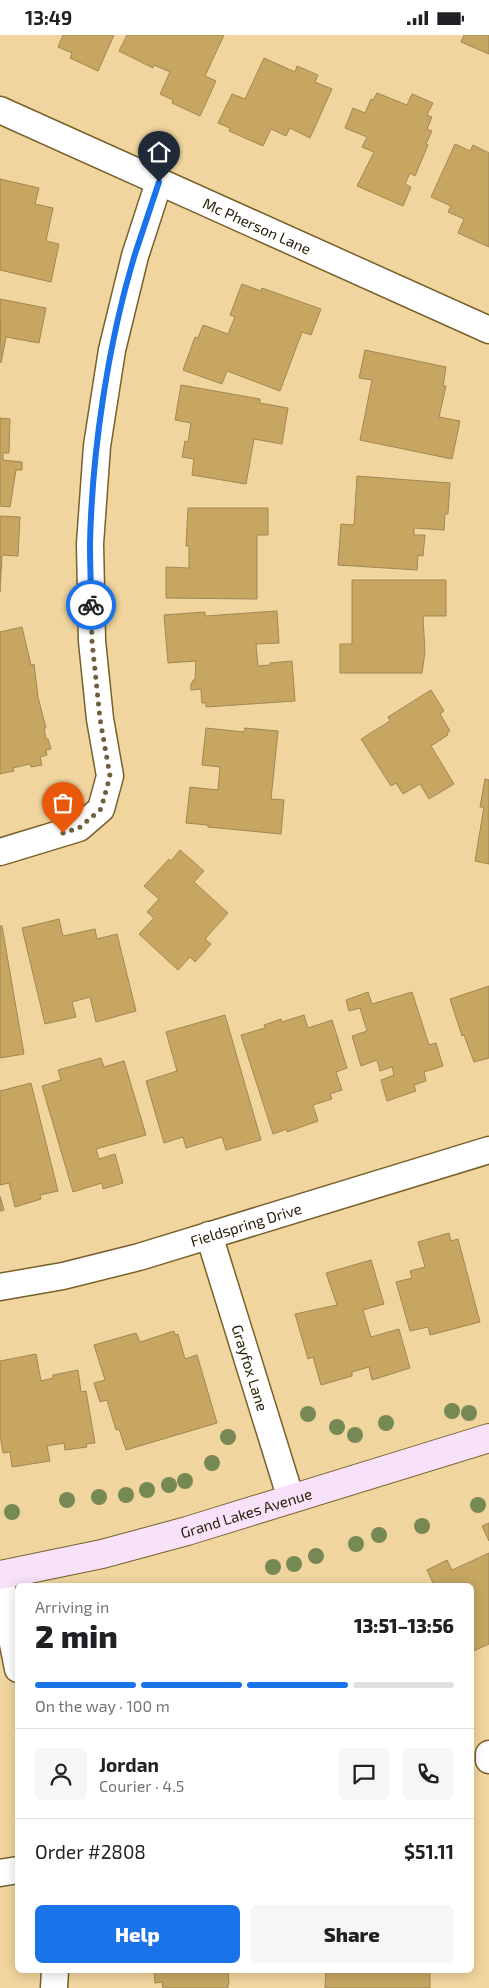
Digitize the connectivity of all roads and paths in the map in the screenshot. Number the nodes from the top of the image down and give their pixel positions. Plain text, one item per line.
1 (0, 110) edge
2 (159, 182) junction
3 (489, 330) edge
4 (0, 852) edge
5 (489, 1150) edge
6 (210, 1235) junction
7 (0, 1287) edge
8 (489, 1438) edge
9 (291, 1499) junction
10 (0, 1576) edge
11 (15, 1654) edge
12 (15, 1870) edge
13 (0, 1873) edge
14 (55, 1973) edge
15 (54, 1988) edge

1 - 2 street, Mc Pherson Lane
2 - 3 street, Mc Pherson Lane
2 - 4 street
5 - 6 street, Fieldspring Drive
6 - 7 street, Fieldspring Drive
6 - 9 street, Grayfox Lane
8 - 9 street, Grand Lakes Avenue
9 - 10 street, Grand Lakes Avenue
10 - 11 street
12 - 13 street
14 - 15 street

